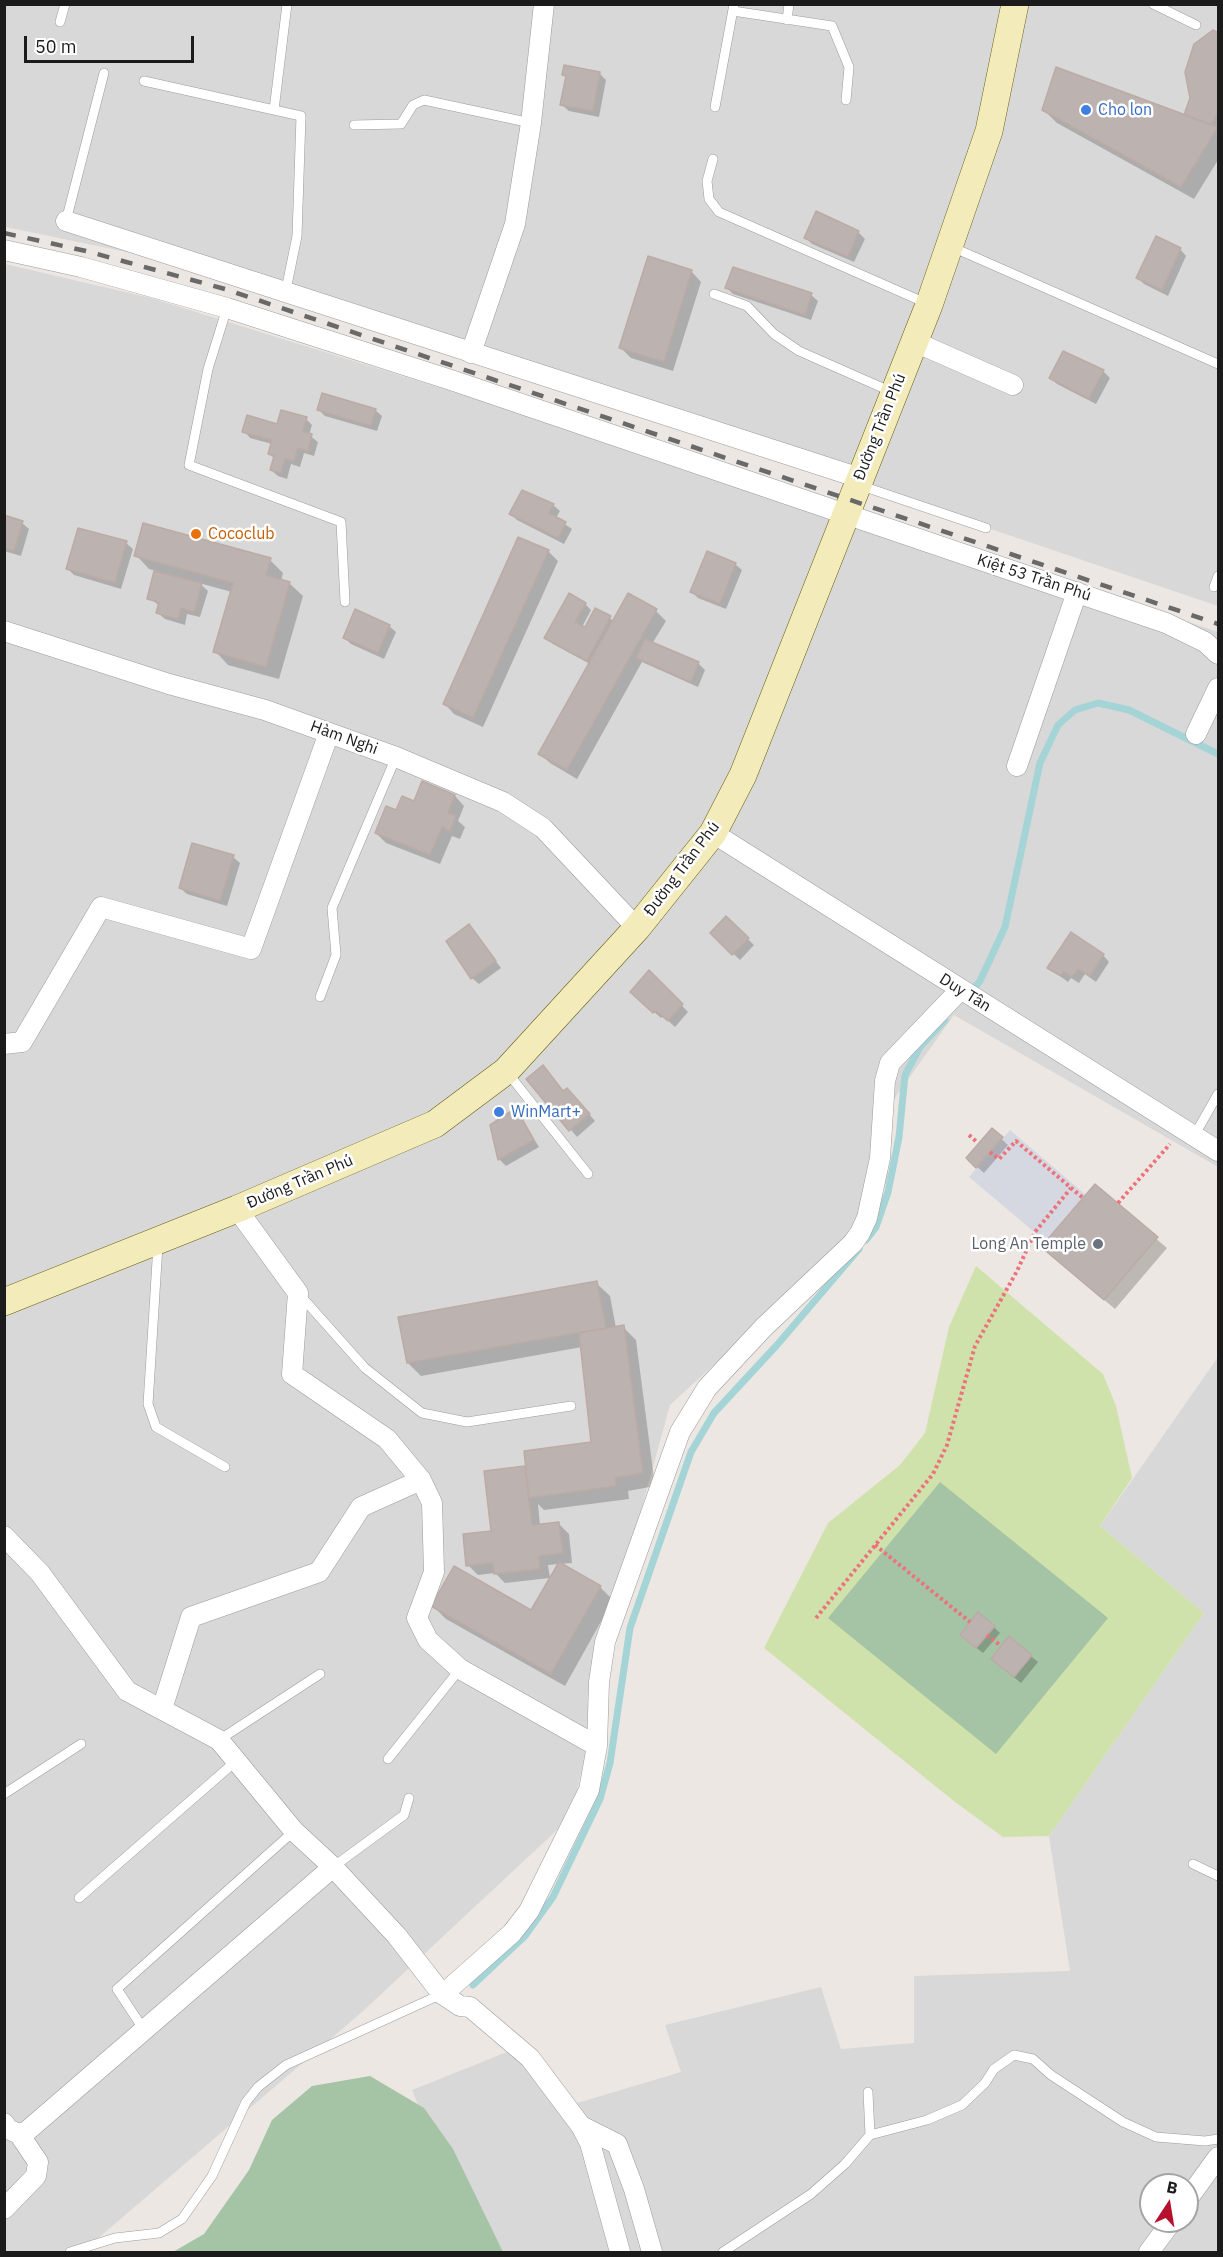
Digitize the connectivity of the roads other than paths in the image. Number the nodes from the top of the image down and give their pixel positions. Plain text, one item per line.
1 (65, 4) edge
2 (287, 4) edge
3 (544, 4) edge
4 (789, 4) edge
5 (1015, 4) edge
6 (1153, 4) edge
7 (734, 8) edge
8 (787, 20) junction
9 (60, 22) dead end
10 (1196, 25) dead end
11 (104, 73) dead end
12 (144, 81) dead end
13 (846, 100) dead end
14 (715, 107) dead end
15 (274, 110) junction
16 (531, 123) junction
17 (354, 125) dead end
18 (713, 159) dead end
19 (66, 221) joint
20 (950, 246) junction
21 (4, 250) edge
22 (286, 290) junction
23 (714, 294) dead end
24 (929, 304) junction
25 (227, 308) junction
26 (915, 342) junction
27 (471, 353) junction
28 (1218, 364) edge
29 (1013, 385) dead end
30 (894, 393) junction
31 (859, 481) junction
32 (844, 516) junction
33 (986, 528) dead end
34 (1218, 576) edge
35 (1214, 587) dead end
36 (1077, 592) junction
37 (345, 602) dead end
38 (4, 631) edge
39 (1218, 654) edge
40 (1218, 688) edge
41 (329, 733) junction
42 (1196, 734) dead end
43 (396, 757) junction
44 (1017, 766) dead end
45 (713, 833) junction
46 (637, 928) junction
47 (966, 994) junction
48 (320, 997) dead end
49 (4, 1044) edge
50 (506, 1071) junction
51 (1218, 1094) edge
52 (1188, 1133) junction
53 (1218, 1151) edge
54 (588, 1174) dead end
55 (237, 1209) junction
56 (158, 1240) junction
57 (298, 1293) junction
58 (4, 1302) edge
59 (571, 1406) dead end
60 (225, 1467) dead end
61 (421, 1480) junction
62 (4, 1536) edge
63 (460, 1669) junction
64 (320, 1674) dead end
65 (162, 1709) junction
66 (219, 1740) junction
67 (81, 1744) dead end
68 (597, 1746) junction
69 (388, 1759) dead end
70 (236, 1761) junction
71 (4, 1794) edge
72 (409, 1798) dead end
73 (294, 1831) junction
74 (1193, 1864) dead end
75 (333, 1867) junction
76 (1218, 1875) edge
77 (79, 1898) dead end
78 (447, 1995) junction
79 (144, 2030) junction
80 (868, 2091) dead end
81 (581, 2126) junction
82 (12, 2129) edge
83 (870, 2135) junction
84 (1218, 2139) edge
85 (1218, 2157) edge
86 (1199, 2183) edge
87 (4, 2209) edge
88 (1163, 2233) edge
89 (70, 2253) edge
90 (620, 2253) edge
91 (652, 2253) edge
92 (723, 2253) edge
93 (1149, 2253) edge

1 - 9 lane
2 - 15 lane
3 - 16 street
4 - 8 lane
5 - 20 street, Đường Trần Phú
6 - 10 lane
7 - 8 lane
7 - 14 lane
8 - 13 lane
11 - 19 lane
12 - 15 lane
15 - 22 lane
16 - 17 lane
16 - 27 street
18 - 24 lane
19 - 22 street
20 - 24 street, Đường Trần Phú
20 - 28 lane
21 - 25 street, Kiệt 53 Trần Phú
22 - 27 street
23 - 30 lane
24 - 26 street, Đường Trần Phú
25 - 32 street, Kiệt 53 Trần Phú
25 - 37 lane
26 - 29 street
26 - 30 street, Đường Trần Phú
27 - 31 street
30 - 31 street, Đường Trần Phú
31 - 32 street, Đường Trần Phú
31 - 33 lane
32 - 36 street, Kiệt 53 Trần Phú
32 - 45 street, Đường Trần Phú
34 - 35 lane
36 - 39 street, Kiệt 53 Trần Phú
36 - 44 street
38 - 41 street, Hàm Nghi
40 - 42 street
41 - 43 street, Hàm Nghi
41 - 49 street
43 - 46 street, Hàm Nghi
43 - 48 lane
45 - 46 street, Đường Trần Phú
45 - 47 street, Duy Tân
46 - 50 street, Đường Trần Phú
47 - 52 street, Duy Tân
47 - 68 street
50 - 54 lane
50 - 55 street, Đường Trần Phú
51 - 52 lane
52 - 53 street, Duy Tân
55 - 56 street, Đường Trần Phú
55 - 57 street
56 - 58 street, Đường Trần Phú
56 - 60 lane
57 - 59 lane
57 - 61 street
61 - 63 street
61 - 65 street
62 - 65 street
63 - 68 street
63 - 69 lane
64 - 66 lane
65 - 66 street
66 - 70 street
67 - 71 lane
68 - 78 street
70 - 73 street
70 - 77 lane
72 - 75 lane
73 - 75 street
73 - 79 lane
74 - 76 lane
75 - 78 street
75 - 79 street
78 - 81 street
78 - 89 lane
79 - 82 street
80 - 83 lane
81 - 90 street
81 - 91 street
82 - 87 street
83 - 84 lane
83 - 92 lane
85 - 86 street
88 - 93 street

